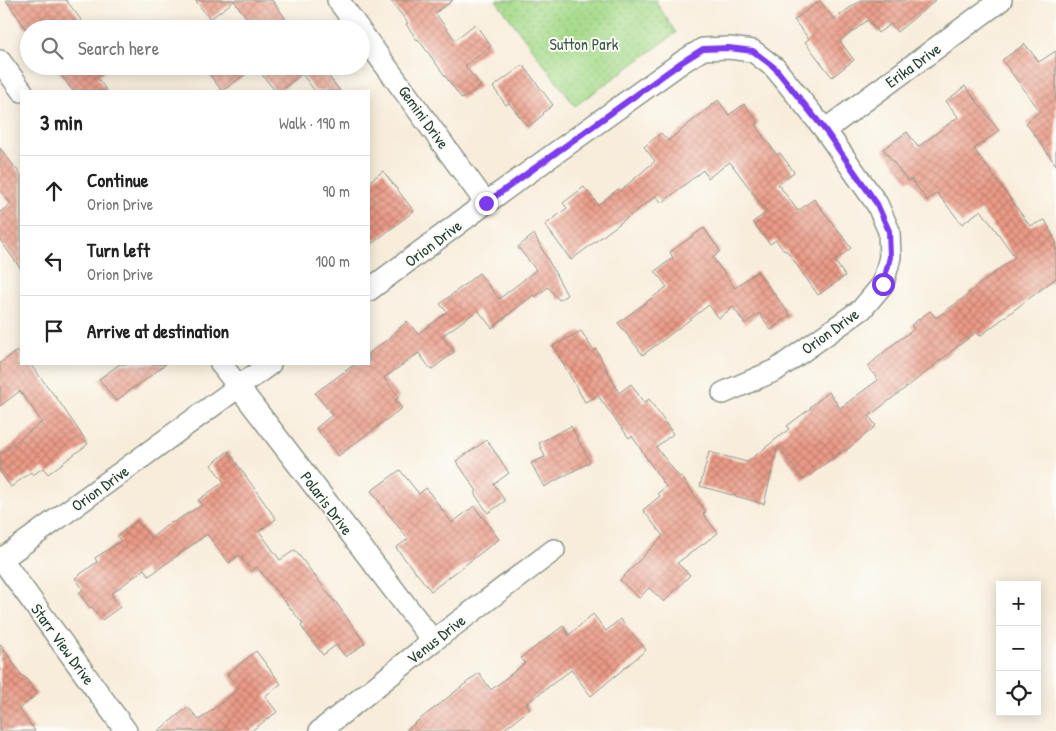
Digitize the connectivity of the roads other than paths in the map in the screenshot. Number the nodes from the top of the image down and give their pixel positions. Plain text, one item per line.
1 (338, 0) edge
2 (1001, 0) edge
3 (352, 20) edge
4 (370, 44) edge
5 (0, 61) edge
6 (21, 90) edge
7 (825, 130) junction
8 (486, 203) junction
9 (370, 289) edge
10 (222, 365) edge
11 (269, 365) edge
12 (238, 387) junction
13 (723, 392) dead end
14 (554, 550) dead end
15 (1, 558) edge
16 (433, 642) junction
17 (126, 731) edge
18 (320, 731) edge

1 - 3 street
2 - 7 street, Erika Drive
4 - 8 street, Gemini Drive
5 - 6 street
7 - 8 street, Orion Drive
7 - 13 street, Orion Drive
8 - 9 street, Orion Drive
10 - 12 street, Polaris Drive
11 - 12 street, Orion Drive
12 - 15 street, Orion Drive
12 - 16 street, Polaris Drive
14 - 16 street, Venus Drive
15 - 17 street, Starr View Drive
16 - 18 street, Venus Drive

